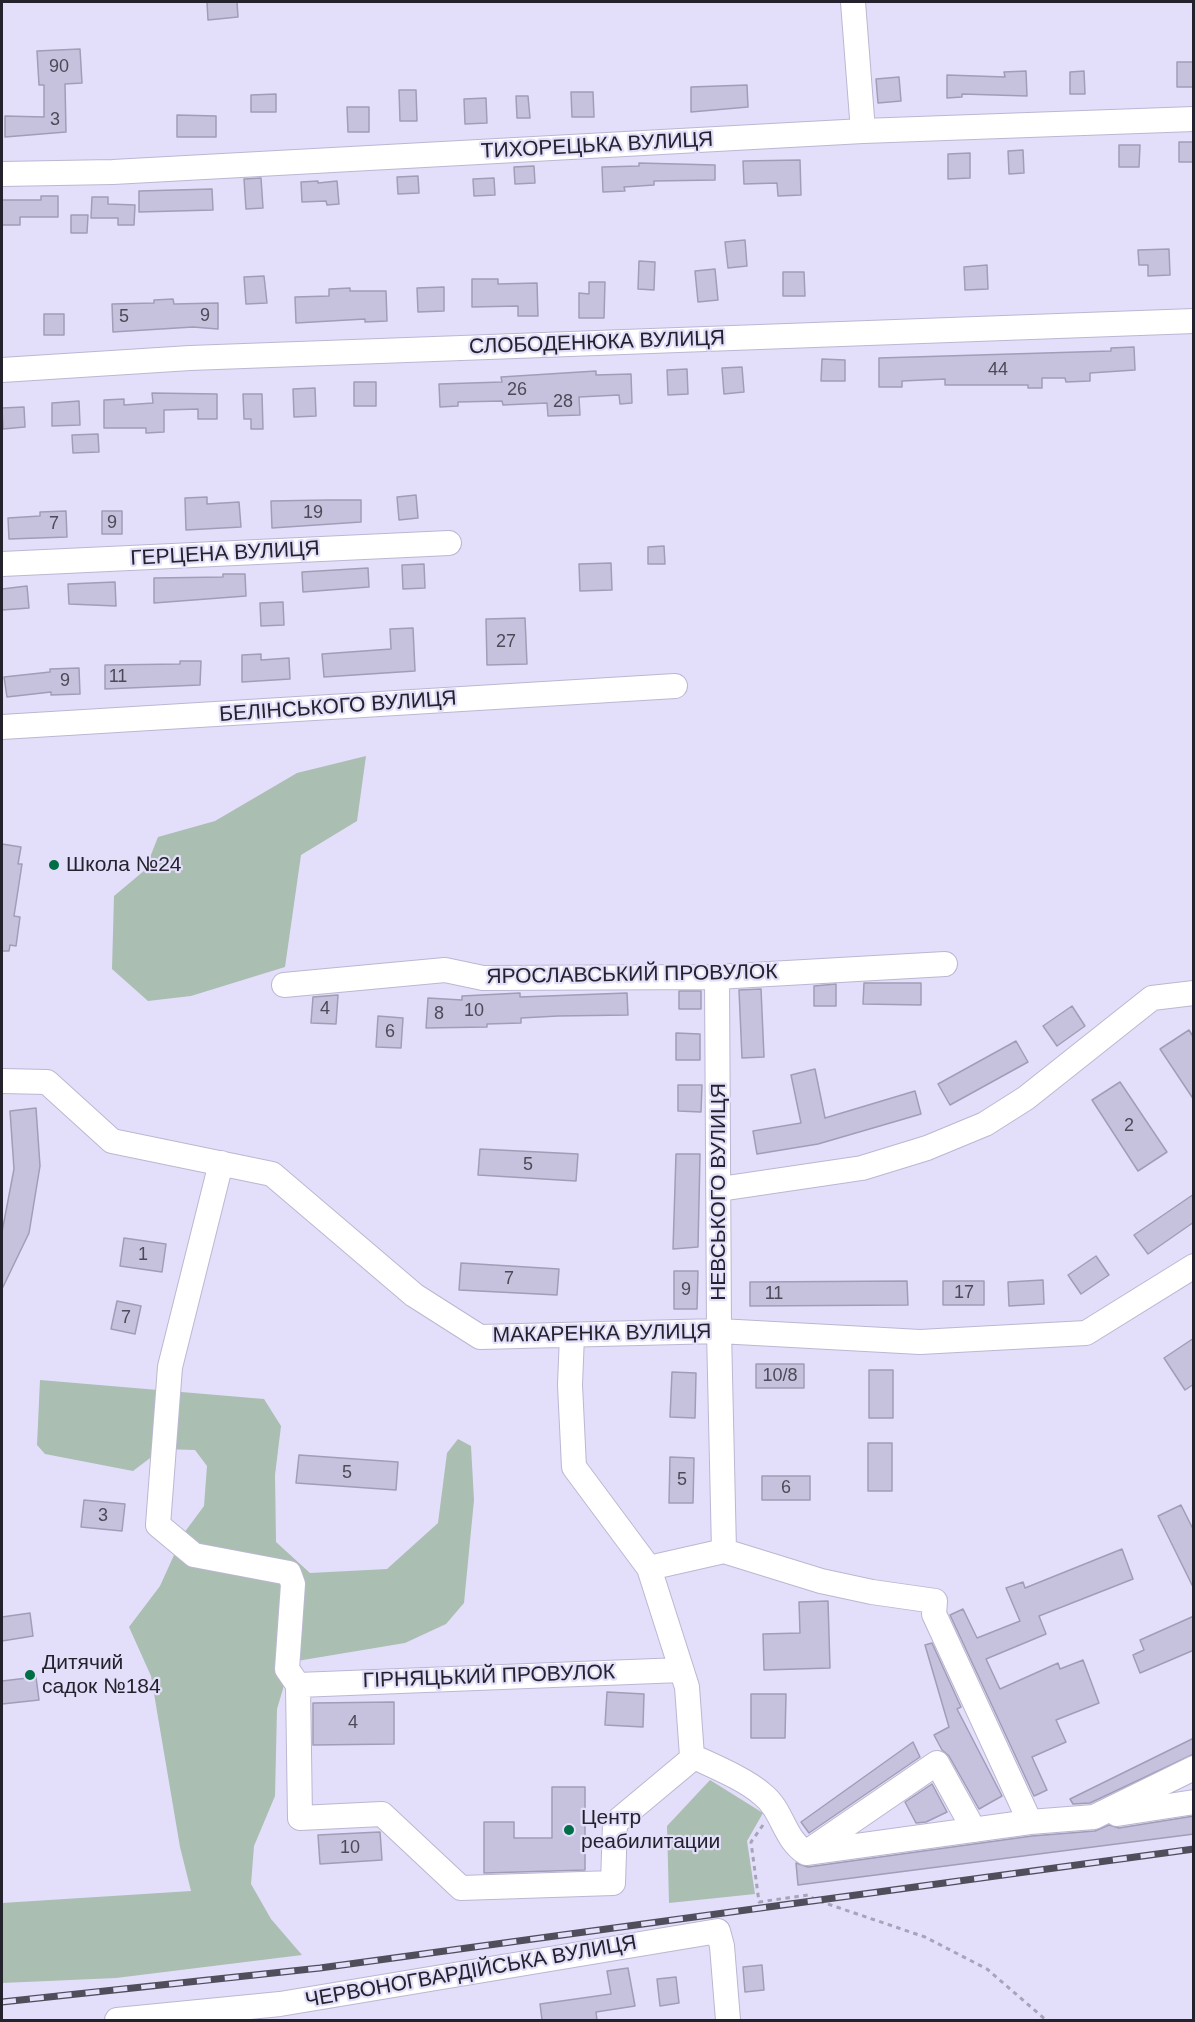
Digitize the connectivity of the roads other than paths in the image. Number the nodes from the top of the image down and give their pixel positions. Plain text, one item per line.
1 (853, 2) edge
2 (1194, 119) edge
3 (863, 131) junction
4 (2, 174) edge
5 (1194, 321) edge
6 (2, 370) edge
7 (449, 543) dead end
8 (2, 564) edge
9 (675, 686) dead end
10 (2, 727) edge
11 (945, 964) dead end
12 (717, 977) junction
13 (284, 985) dead end
14 (1194, 993) edge
15 (2, 1081) edge
16 (221, 1163) junction
17 (720, 1189) junction
18 (1194, 1266) edge
19 (719, 1332) junction
20 (572, 1335) junction
21 (724, 1551) junction
22 (649, 1568) junction
23 (681, 1670) junction
24 (298, 1685) junction
25 (694, 1757) junction
26 (1194, 1768) edge
27 (1194, 1802) edge
28 (1094, 1817) junction
29 (1030, 1822) junction
30 (974, 1830) junction
31 (800, 1848) junction
32 (117, 2020) edge
33 (728, 2020) edge

1 - 3 street
2 - 3 street, ТИХОРЕЦЬКА ВУЛИЦЯ
3 - 4 street, ТИХОРЕЦЬКА ВУЛИЦЯ
5 - 6 street, СЛОБОДЕНЮКА ВУЛИЦЯ
7 - 8 street, ГЕРЦЕНА ВУЛИЦЯ
9 - 10 street, БЕЛІНСЬКОГО ВУЛИЦЯ
11 - 12 street, ЯРОСЛАВСЬКИЙ ПРОВУЛОК
12 - 13 street, ЯРОСЛАВСЬКИЙ ПРОВУЛОК
12 - 17 street, НЕВСЬКОГО ВУЛИЦЯ
14 - 17 street
15 - 16 street, МАКАРЕНКА ВУЛИЦЯ
16 - 20 street, МАКАРЕНКА ВУЛИЦЯ
16 - 24 street
17 - 19 street, НЕВСЬКОГО ВУЛИЦЯ
18 - 19 street, МАКАРЕНКА ВУЛИЦЯ
19 - 20 street, МАКАРЕНКА ВУЛИЦЯ
19 - 21 street, НЕВСЬКОГО ВУЛИЦЯ
20 - 22 street
21 - 22 street
21 - 29 street
22 - 23 street
23 - 24 street, ГІРНЯЦЬКИЙ ПРОВУЛОК
23 - 25 street
24 - 25 street
25 - 31 street
26 - 28 street
27 - 28 street
28 - 29 street
29 - 30 street
30 - 31 street
30 - 31 street
32 - 33 street, ЧЕРВОНОГВАРДІЙСЬКА ВУЛИЦЯ

